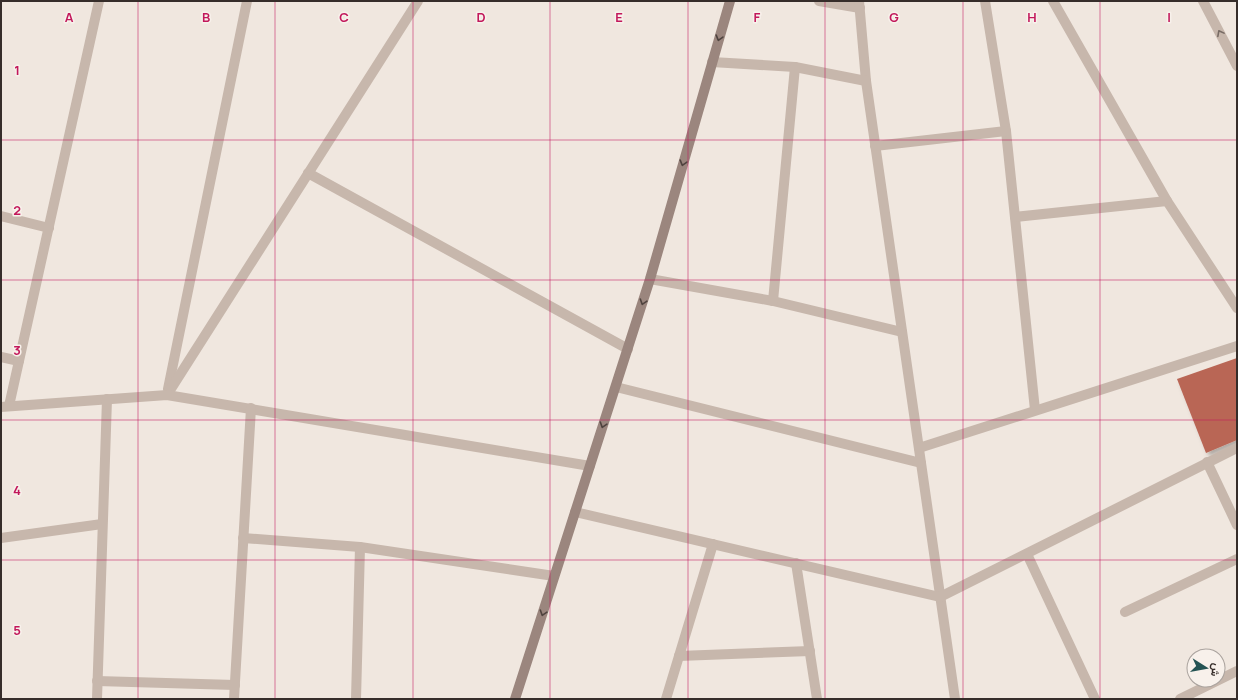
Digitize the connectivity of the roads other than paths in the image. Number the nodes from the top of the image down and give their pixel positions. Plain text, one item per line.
1 (99, 1) edge
2 (247, 1) edge
3 (418, 1) edge
4 (730, 1) edge
5 (819, 1) edge
6 (985, 1) edge
7 (1053, 1) edge
8 (1203, 1) edge
9 (859, 4) edge
10 (712, 62) junction
11 (1237, 66) edge
12 (795, 67) junction
13 (866, 81) junction
14 (1006, 131) junction
15 (875, 146) junction
16 (308, 174) junction
17 (1167, 201) junction
18 (1, 216) edge
19 (1015, 217) junction
20 (48, 228) junction
21 (650, 279) junction
22 (773, 301) junction
23 (1237, 308) edge
24 (902, 332) junction
25 (1237, 346) edge
26 (628, 349) junction
27 (1, 358) edge
28 (19, 361) junction
29 (616, 387) junction
30 (167, 395) junction
31 (107, 399) junction
32 (5, 407) edge
33 (251, 408) junction
34 (1035, 410) junction
35 (919, 448) junction
36 (1237, 448) edge
37 (1207, 462) junction
38 (921, 463) junction
39 (590, 466) junction
40 (575, 512) junction
41 (102, 524) junction
42 (1237, 525) edge
43 (1, 538) edge
44 (243, 538) junction
45 (713, 544) junction
46 (360, 547) junction
47 (1027, 554) junction
48 (1237, 559) edge
49 (796, 563) junction
50 (554, 576) junction
51 (940, 597) junction
52 (1125, 612) dead end
53 (810, 651) junction
54 (679, 656) junction
55 (1237, 671) edge
56 (97, 681) junction
57 (235, 685) junction
58 (97, 699) edge
59 (234, 699) edge
60 (356, 699) edge
61 (515, 699) edge
62 (666, 699) edge
63 (817, 699) edge
64 (955, 699) edge
65 (1095, 699) edge
66 (1180, 699) edge

1 - 20 street
2 - 30 street
3 - 16 street
4 -> 10 street
5 - 9 street
6 - 14 street
7 - 17 street
11 -> 8 street
9 - 13 street
10 - 12 street
10 -> 21 street
12 - 13 street
12 - 22 street
13 - 15 street
14 - 15 street
14 - 19 street
15 - 24 street
16 - 26 street
16 - 30 street
17 - 19 street
17 - 23 street
18 - 20 street
19 - 34 street
20 - 28 street
21 - 22 street
21 -> 26 street
22 - 24 street
24 - 35 street
25 - 34 street
26 - 29 street
27 - 28 street
28 - 32 street
29 - 38 street
29 -> 39 street
30 - 31 street
30 - 33 street
31 - 32 street
31 - 41 street
33 - 39 street
33 - 44 street
34 - 35 street
35 - 38 street
36 - 37 street
37 - 42 street
37 - 47 street
38 - 51 street
39 - 40 street
40 - 45 street
40 - 50 street
41 - 43 street
41 - 56 street
44 - 46 street
44 - 57 street
45 - 49 street
45 - 54 street
46 - 50 street
46 - 60 street
47 - 51 street
47 - 65 street
48 - 52 street
49 - 51 street
49 - 53 street
50 -> 61 street
51 - 64 street
53 - 54 street
53 - 63 street
54 - 62 street
55 - 66 street
56 - 57 street
56 - 58 street
57 - 59 street

